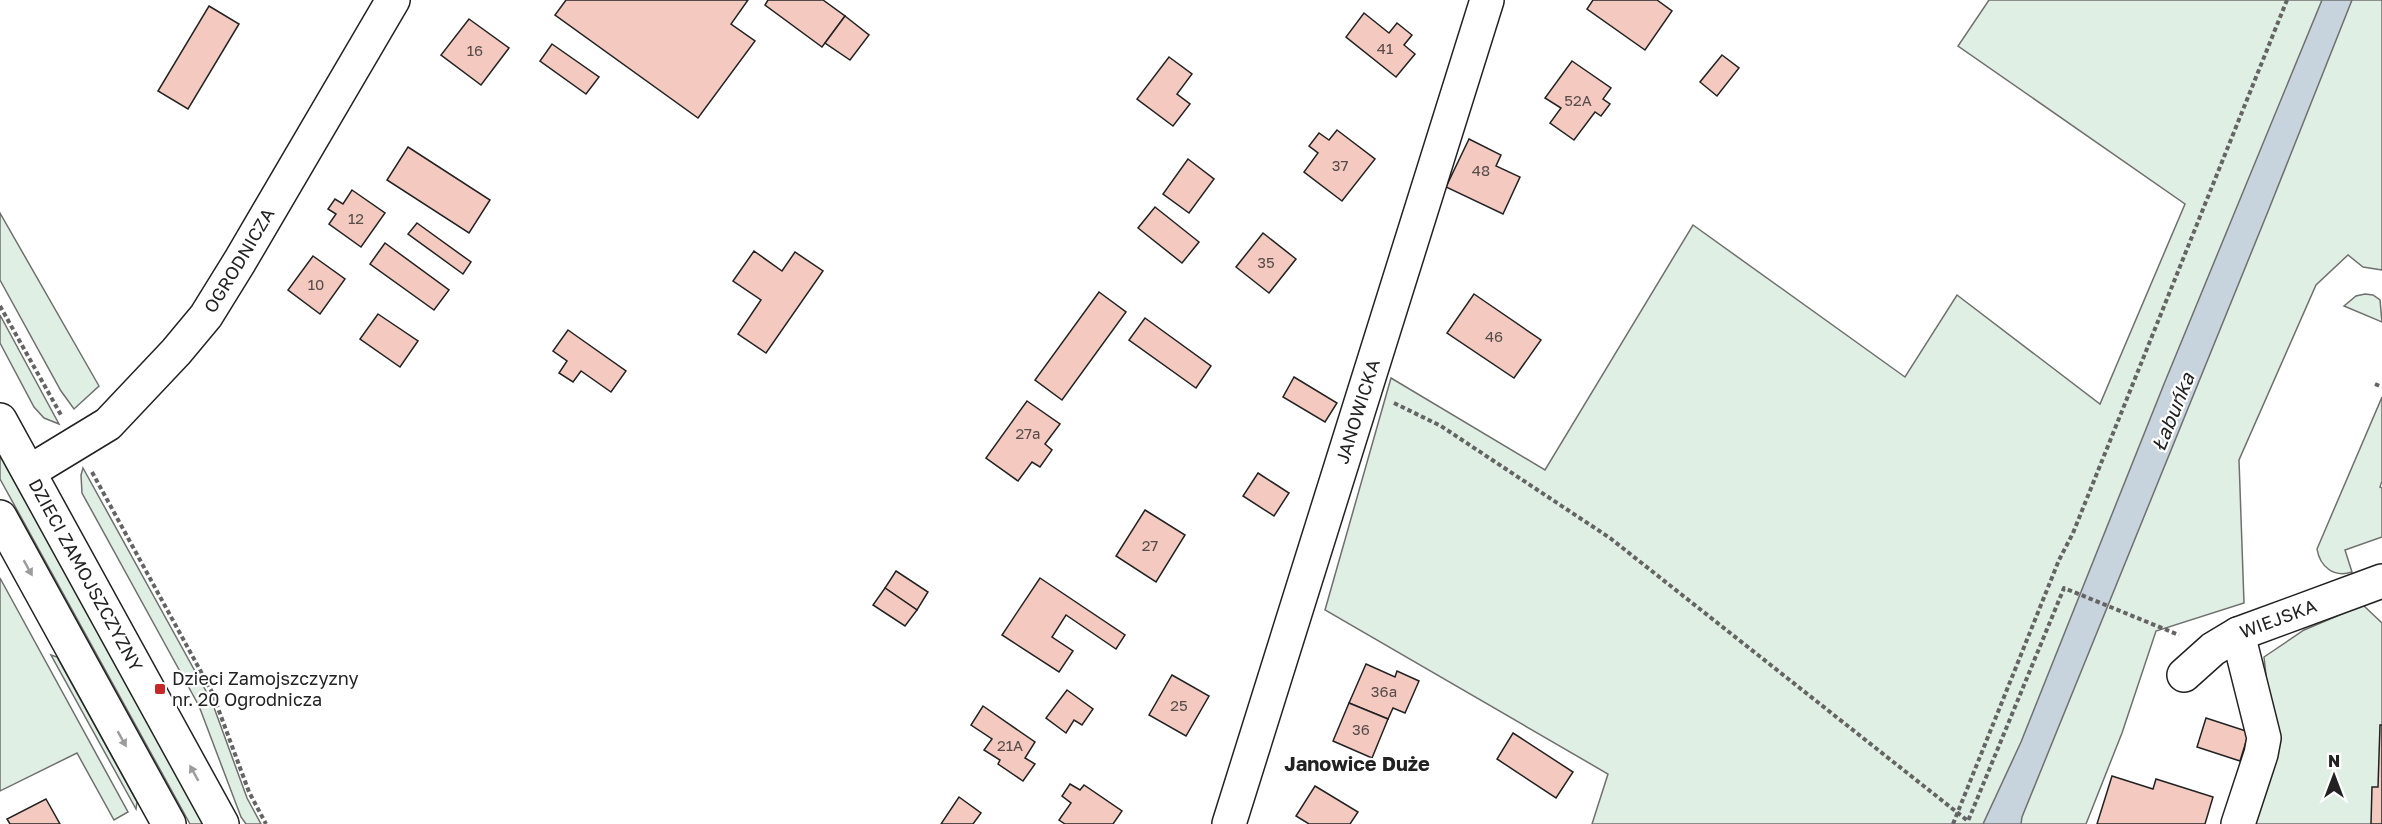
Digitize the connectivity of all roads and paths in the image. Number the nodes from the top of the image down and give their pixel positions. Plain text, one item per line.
1 (393, 0) edge
2 (1487, 0) edge
3 (2287, 0) edge
4 (0, 306) edge
5 (2375, 384) dead end
6 (2382, 387) edge
7 (1364, 388) junction
8 (0, 420) edge
9 (76, 442) junction
10 (29, 472) junction
11 (4, 535) edge
12 (2382, 581) edge
13 (2226, 641) junction
14 (2184, 675) dead end
15 (1957, 814) junction
16 (169, 824) edge
17 (222, 824) edge
18 (266, 824) edge
19 (1229, 824) edge
20 (1953, 824) edge
21 (2238, 824) edge

1 - 9 street, OGRODNICZA
2 - 7 street, JANOWICKA
3 - 15 path
4 - 9 path
5 - 6 path
7 - 15 path
7 - 19 street, JANOWICKA
8 - 10 street, DZIECI ZAMOJSZCZYZNY
9 - 10 street, OGRODNICZA
9 - 18 path
17 -> 10 street, DZIECI ZAMOJSZCZYZNY
11 -> 16 street
12 - 13 street, WIEJSKA
13 - 14 street, WIEJSKA
13 - 15 path
13 - 21 street
15 - 20 path

